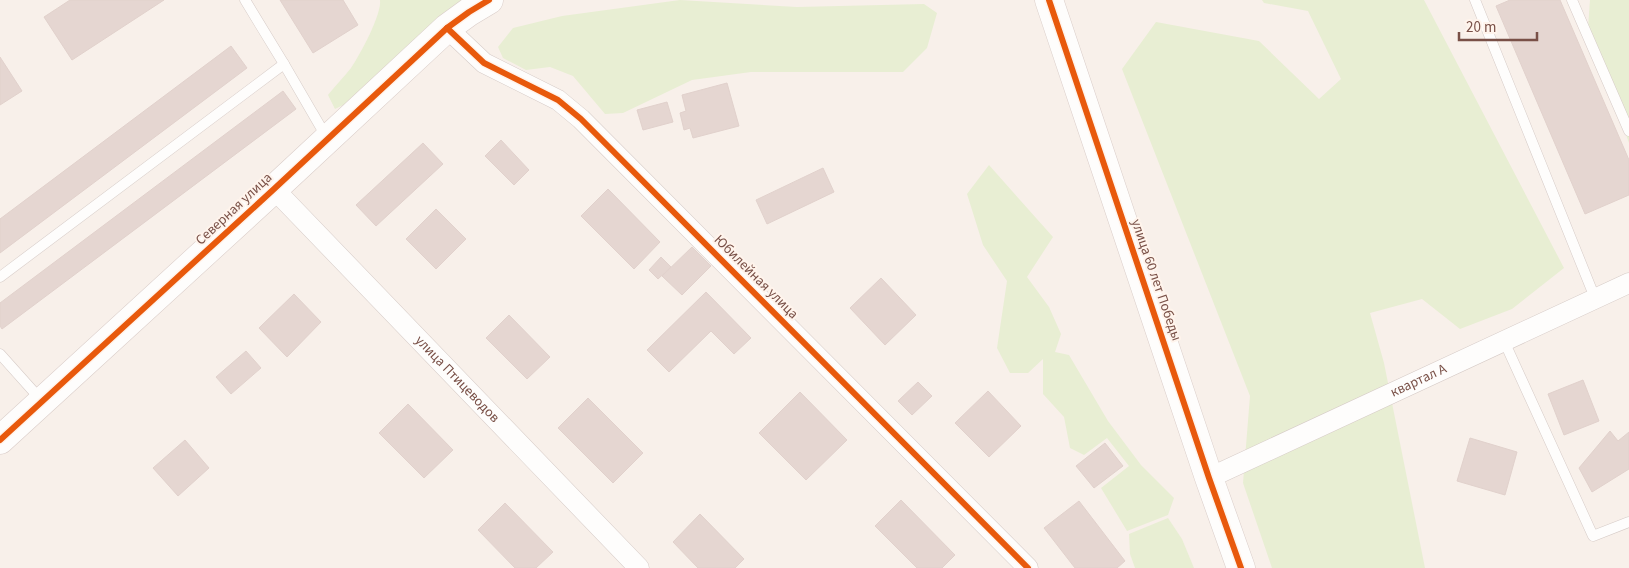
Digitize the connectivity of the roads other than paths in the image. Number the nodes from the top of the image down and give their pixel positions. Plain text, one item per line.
1 (245, 0) edge
2 (489, 0) edge
3 (1049, 0) edge
4 (1475, 0) edge
5 (1572, 0) edge
6 (447, 28) junction
7 (284, 64) junction
8 (1629, 131) edge
9 (328, 139) junction
10 (274, 190) junction
11 (0, 277) edge
12 (1629, 282) edge
13 (1595, 298) junction
14 (1504, 341) junction
15 (0, 354) edge
16 (43, 402) junction
17 (0, 440) edge
18 (1209, 478) junction
19 (1629, 522) edge
20 (639, 568) edge
21 (1028, 568) edge
22 (1241, 568) edge

1 - 7 lane
2 - 6 street, Северная улица
3 - 18 street, улица 60 лет Победы
4 - 13 lane
5 - 8 lane
6 - 9 street, Северная улица
6 - 21 street, Юбилейная улица
7 - 9 lane
7 - 11 lane
9 - 10 street, Северная улица
10 - 16 street, Северная улица
10 - 20 street, улица Птицеводов
12 - 13 street, квартал А
13 - 14 street, квартал А
14 - 18 street, квартал А
14 - 19 lane
15 - 16 lane
16 - 17 street, Северная улица
18 - 22 street, улица 60 лет Победы

